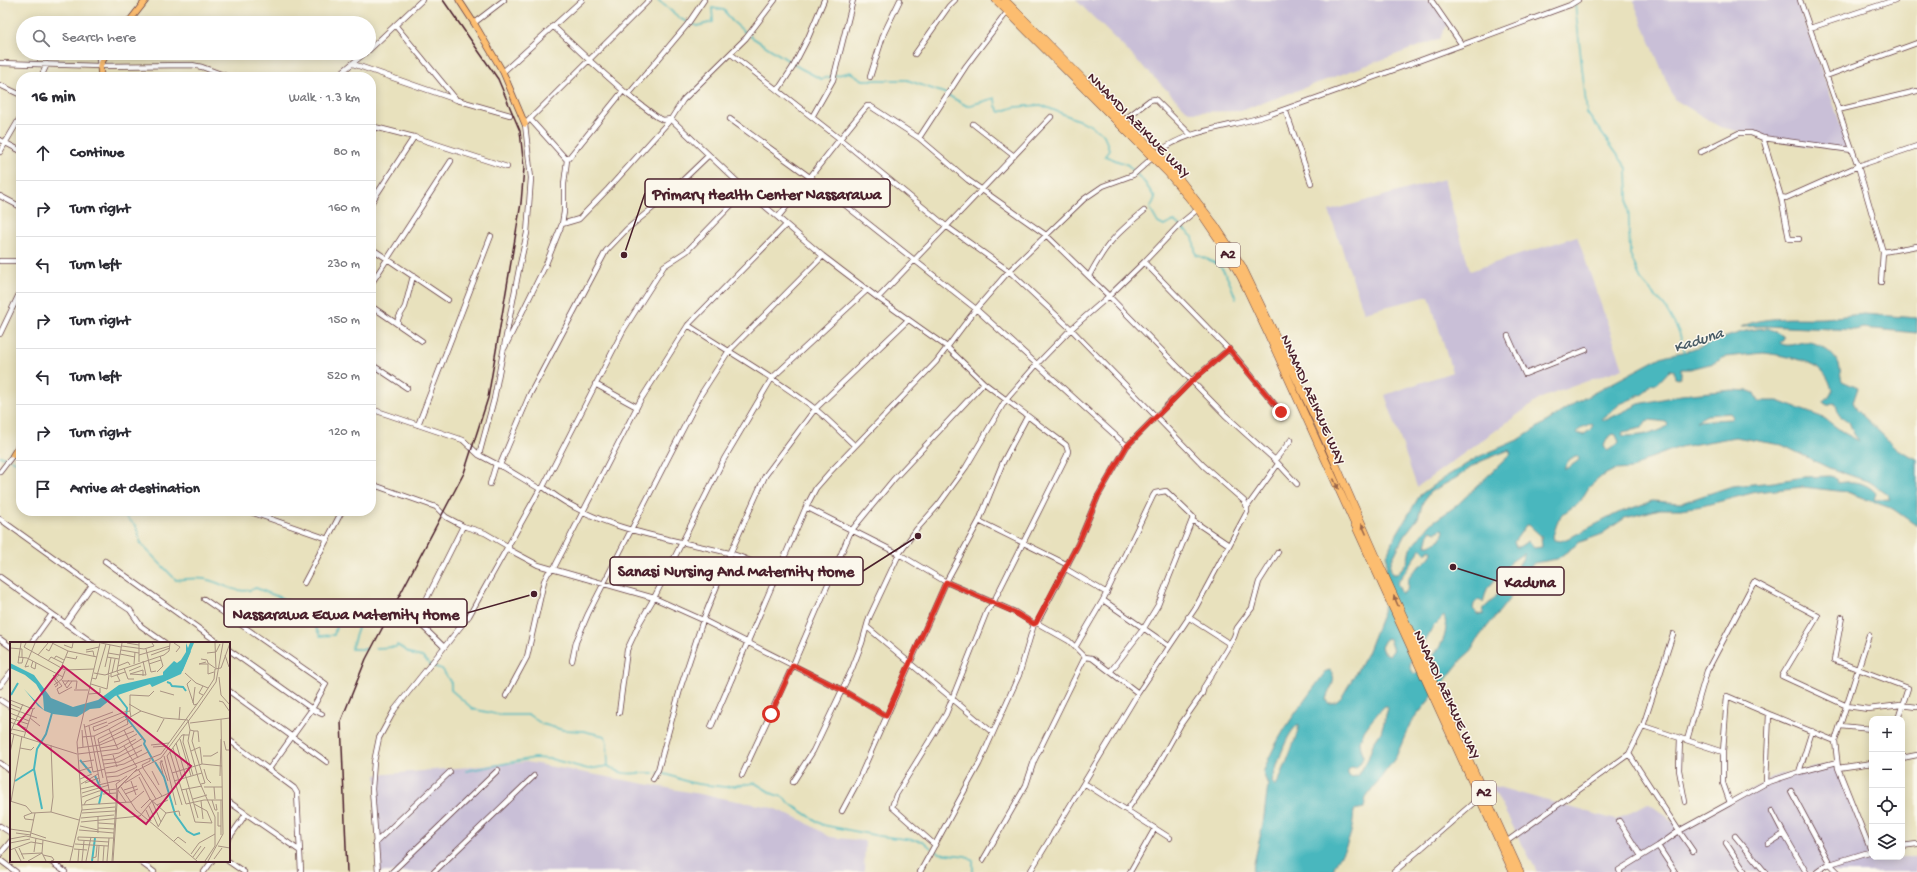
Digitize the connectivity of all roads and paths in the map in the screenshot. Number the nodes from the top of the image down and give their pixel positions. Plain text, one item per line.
1 (146, 0) edge
2 (422, 0) edge
3 (459, 0) edge
4 (504, 0) edge
5 (582, 0) edge
6 (650, 0) edge
7 (704, 0) edge
8 (775, 0) edge
9 (824, 0) edge
10 (852, 0) edge
11 (900, 0) edge
12 (955, 0) edge
13 (996, 0) edge
14 (1005, 0) edge
15 (1431, 0) edge
16 (1578, 0) edge
17 (1800, 0) edge
18 (1895, 0) edge
19 (1008, 11) junction
20 (133, 16) edge
21 (474, 23) junction
22 (395, 25) junction
23 (553, 26) junction
24 (1810, 28) junction
25 (376, 43) edge
26 (1917, 43) edge
27 (1462, 45) junction
28 (731, 54) junction
29 (915, 54) dead end
30 (99, 60) edge
31 (103, 60) edge
32 (357, 60) edge
33 (589, 60) junction
34 (0, 62) edge
35 (47, 64) junction
36 (353, 64) junction
37 (100, 66) junction
38 (43, 72) edge
39 (101, 72) edge
40 (210, 72) edge
41 (343, 72) edge
42 (376, 72) edge
43 (376, 72) edge
44 (503, 72) junction
45 (1826, 76) junction
46 (870, 77) dead end
47 (0, 85) edge
48 (778, 90) junction
49 (623, 91) junction
50 (1917, 91) edge
51 (16, 93) edge
52 (628, 95) junction
53 (456, 100) junction
54 (1285, 109) junction
55 (1838, 110) junction
56 (510, 115) dead end
57 (812, 117) junction
58 (1051, 117) dead end
59 (671, 118) junction
60 (530, 119) junction
61 (730, 119) dead end
62 (1124, 120) junction
63 (525, 124) junction
64 (973, 124) dead end
65 (16, 125) edge
66 (376, 128) edge
67 (1190, 134) junction
68 (414, 137) junction
69 (919, 138) junction
70 (1763, 138) junction
71 (840, 139) junction
72 (0, 140) edge
73 (6, 143) junction
74 (1917, 146) edge
75 (16, 148) edge
76 (1852, 150) junction
77 (0, 152) edge
78 (1701, 152) dead end
79 (709, 155) junction
80 (1154, 155) junction
81 (1014, 156) junction
82 (567, 160) junction
83 (451, 162) dead end
84 (1858, 166) junction
85 (507, 167) dead end
86 (810, 178) junction
87 (1311, 183) dead end
88 (982, 189) junction
89 (746, 190) junction
90 (376, 195) edge
91 (0, 196) edge
92 (1780, 197) junction
93 (16, 204) edge
94 (1198, 209) junction
95 (1144, 211) dead end
96 (778, 218) junction
97 (562, 224) junction
98 (786, 225) junction
99 (946, 226) junction
100 (1046, 235) junction
101 (491, 236) dead end
102 (1799, 239) dead end
103 (1917, 246) edge
104 (376, 251) edge
105 (1883, 252) junction
106 (823, 256) junction
107 (387, 259) junction
108 (0, 261) edge
109 (16, 261) edge
110 (914, 262) junction
111 (1144, 262) junction
112 (1009, 271) junction
113 (376, 276) edge
114 (413, 276) junction
115 (1089, 276) junction
116 (1881, 282) dead end
117 (867, 290) junction
118 (1109, 296) junction
119 (878, 298) junction
120 (16, 300) edge
121 (448, 300) dead end
122 (376, 309) edge
123 (976, 309) junction
124 (908, 320) junction
125 (398, 324) junction
126 (688, 325) junction
127 (1071, 329) junction
128 (0, 334) edge
129 (1508, 336) dead end
130 (422, 341) dead end
131 (948, 347) junction
132 (504, 349) junction
133 (1229, 349) junction
134 (1586, 350) dead end
135 (728, 352) junction
136 (1038, 363) junction
137 (376, 367) edge
138 (772, 378) junction
139 (1192, 381) junction
140 (984, 383) junction
141 (595, 384) junction
142 (407, 388) dead end
143 (1005, 401) junction
144 (637, 407) junction
145 (815, 409) junction
146 (376, 411) edge
147 (1027, 417) junction
148 (1156, 418) junction
149 (1282, 418) dead end
150 (418, 425) junction
151 (1291, 440) dead end
152 (854, 446) junction
153 (1127, 446) junction
154 (16, 450) edge
155 (13, 455) joint
156 (479, 455) junction
157 (1277, 462) junction
158 (496, 464) junction
159 (502, 467) junction
160 (0, 472) edge
161 (490, 484) dead end
162 (1297, 484) dead end
163 (376, 486) edge
164 (541, 488) junction
165 (1247, 507) junction
166 (806, 508) junction
167 (582, 513) junction
168 (263, 516) edge
169 (339, 516) edge
170 (0, 519) edge
171 (979, 520) junction
172 (1192, 520) junction
173 (463, 526) junction
174 (630, 530) junction
175 (852, 531) junction
176 (328, 538) junction
177 (1023, 542) junction
178 (682, 543) junction
179 (1229, 545) junction
180 (508, 548) junction
181 (1278, 552) dead end
182 (730, 554) junction
183 (899, 554) junction
184 (105, 561) dead end
185 (1377, 566) junction
186 (1067, 567) junction
187 (554, 568) junction
188 (778, 571) junction
189 (0, 577) edge
190 (946, 582) junction
191 (304, 583) dead end
192 (603, 583) junction
193 (92, 585) junction
194 (1106, 593) junction
195 (654, 598) junction
196 (204, 599) dead end
197 (1103, 600) junction
198 (993, 603) junction
199 (52, 614) junction
200 (1188, 617) junction
201 (1842, 617) dead end
202 (703, 620) junction
203 (65, 624) junction
204 (1035, 624) junction
205 (866, 627) junction
206 (1144, 628) junction
207 (1673, 634) dead end
208 (1869, 635) dead end
209 (0, 639) edge
210 (32, 642) edge
211 (92, 642) edge
212 (164, 642) edge
213 (218, 642) edge
214 (748, 643) junction
215 (1230, 644) junction
216 (10, 646) edge
217 (1076, 646) junction
218 (1169, 646) junction
219 (444, 647) junction
220 (230, 651) edge
221 (1085, 657) junction
222 (572, 661) dead end
223 (910, 662) junction
224 (793, 665) junction
225 (1858, 670) junction
226 (1110, 672) junction
227 (10, 673) edge
228 (0, 686) edge
229 (842, 690) junction
230 (230, 692) edge
231 (1138, 693) junction
232 (506, 696) dead end
233 (952, 699) junction
234 (0, 700) edge
235 (1901, 705) junction
236 (10, 706) edge
237 (1847, 706) junction
238 (1917, 707) edge
239 (312, 709) junction
240 (619, 713) dead end
241 (322, 714) dead end
242 (1769, 714) junction
243 (1444, 715) junction
244 (886, 716) junction
245 (1899, 716) edge
246 (1643, 726) junction
247 (1840, 726) junction
248 (712, 727) dead end
249 (1869, 729) edge
250 (1812, 731) junction
251 (993, 732) junction
252 (291, 736) junction
253 (1680, 738) junction
254 (1687, 740) junction
255 (230, 741) edge
256 (1835, 741) junction
257 (1723, 752) junction
258 (1629, 754) junction
259 (1917, 755) edge
260 (1905, 757) edge
261 (327, 762) dead end
262 (1837, 762) junction
263 (0, 763) edge
264 (1869, 763) edge
265 (269, 768) junction
266 (1838, 768) junction
267 (10, 770) edge
268 (498, 770) dead end
269 (450, 772) dead end
270 (1798, 772) junction
271 (742, 775) dead end
272 (534, 776) dead end
273 (653, 779) dead end
274 (793, 782) dead end
275 (1084, 783) junction
276 (1766, 783) junction
277 (1791, 790) dead end
278 (1479, 798) junction
279 (1685, 802) dead end
280 (230, 803) edge
281 (1730, 804) junction
282 (1127, 810) junction
283 (842, 811) dead end
284 (1772, 811) dead end
285 (246, 814) junction
286 (1619, 821) dead end
287 (0, 826) edge
288 (1155, 828) junction
289 (1679, 831) junction
290 (10, 832) edge
291 (1784, 834) junction
292 (1735, 836) dead end
293 (230, 837) edge
294 (1170, 838) dead end
295 (10, 842) edge
296 (1506, 842) junction
297 (375, 843) junction
298 (1726, 844) dead end
299 (1768, 844) dead end
300 (1869, 844) edge
301 (1917, 844) edge
302 (935, 845) junction
303 (1658, 846) junction
304 (1905, 846) edge
305 (300, 851) junction
306 (1693, 851) dead end
307 (1869, 852) edge
308 (0, 854) edge
309 (1641, 856) junction
310 (0, 860) edge
311 (983, 860) dead end
312 (51, 862) edge
313 (140, 862) edge
314 (211, 862) edge
315 (229, 862) edge
316 (1830, 864) junction
317 (16, 872) edge
318 (65, 872) edge
319 (154, 872) edge
320 (204, 872) edge
321 (244, 872) edge
322 (300, 872) edge
323 (378, 872) edge
324 (392, 872) edge
325 (434, 872) edge
326 (920, 872) edge
327 (1030, 872) edge
328 (1130, 872) edge
329 (1394, 872) edge
330 (1513, 872) edge
331 (1520, 872) edge
332 (1620, 872) edge
333 (1675, 872) edge
334 (1745, 872) edge
335 (1765, 872) edge
336 (1806, 872) edge
337 (1817, 872) edge
338 (1838, 872) edge

1 - 20 main road
2 - 22 street
3 - 21 main road
4 - 21 street
5 - 23 street
6 - 33 street
7 - 52 street
8 - 28 street
9 - 48 street
10 - 57 street
11 - 46 street
12 - 29 street
13 - 19 highway, NNAMDI AZIKWE WAY / A2
14 - 62 highway, NNAMDI AZIKWE WAY / A2
15 - 27 street
16 - 27 street
17 - 24 street
18 - 24 street
19 - 69 street
19 - 80 highway, NNAMDI AZIKWE WAY / A2
21 - 44 main road
22 - 25 street
22 - 53 street
23 - 33 street
23 - 44 street
24 - 45 street
26 - 45 street
27 - 54 street
28 - 48 street
28 - 59 street
30 - 37 street
31 - 37 main road
32 - 36 street
33 - 49 street
33 - 60 street
34 - 35 street
35 - 37 street
35 - 38 street
36 - 41 street
36 - 42 street
37 - 39 main road
37 - 40 street
43 - 53 street
44 - 63 main road
45 - 55 street
47 - 51 street
48 - 57 street
49 - 52 street
49 - 82 street
50 - 55 street
52 - 59 street
53 - 56 street
54 - 67 street
54 - 87 street
55 - 76 street
57 - 71 street
58 - 81 street
59 - 79 street
59 - 97 street
60 - 63 street
60 - 82 street
61 - 86 street
62 - 67 street
62 - 80 highway, NNAMDI AZIKWE WAY / A2
63 - 132 street
64 - 81 street
65 - 73 street
66 - 68 street
67 - 80 street
68 - 85 street
68 - 90 street
69 - 71 street
69 - 88 street
70 - 76 street
70 - 78 street
70 - 92 street
71 - 86 street
71 - 99 street
72 - 73 street
73 - 75 street
73 - 77 street
74 - 84 street
76 - 84 street
79 - 89 street
79 - 159 street
80 - 94 highway, NNAMDI AZIKWE WAY / A2
80 - 100 street
185 -> 80 highway, NNAMDI AZIKWE WAY / A2
81 - 88 street
82 - 97 street
83 - 107 street
84 - 92 street
84 - 105 street
86 - 96 street
86 - 110 street
88 - 99 street
88 - 100 street
89 - 96 street
89 - 141 street
91 - 93 street
92 - 102 street
94 - 111 street
94 -> 185 highway, NNAMDI AZIKWE WAY / A2
95 - 115 street
96 - 98 street
97 - 132 street
98 - 106 street
98 - 126 street
99 - 110 street
99 - 112 street
100 - 112 street
100 - 115 street
101 - 150 street
103 - 105 street
104 - 107 street
105 - 116 street
106 - 117 street
106 - 135 street
107 - 113 street
107 - 114 street
108 - 109 street
110 - 119 street
110 - 123 street
111 - 118 street
111 - 133 street
112 - 123 street
112 - 127 street
114 - 121 street
114 - 125 street
115 - 118 street
117 - 119 street
117 - 138 street
118 - 127 street
118 - 139 street
119 - 124 street
120 - 128 street
122 - 125 street
123 - 131 street
123 - 136 street
124 - 131 street
124 - 145 street
125 - 130 street
126 - 135 street
126 - 144 street
127 - 136 street
127 - 148 street
129 - 134 street
131 - 140 street
131 - 152 street
132 - 156 street
133 - 139 street
133 - 149 street
135 - 138 street
135 - 174 street
136 - 143 street
136 - 153 street
137 - 142 street
138 - 145 street
138 - 178 street
139 - 148 street
139 - 157 street
140 - 143 street
140 - 175 street
141 - 144 street
141 - 164 street
143 - 147 street
143 - 183 street
144 - 167 street
145 - 152 street
145 - 182 street
146 - 150 street
147 - 171 street
147 - 177 street
148 - 153 street
148 - 165 street
150 - 156 street
151 - 157 street
152 - 166 street
153 - 186 street
154 - 155 main road
155 - 160 street
156 - 158 street
157 - 162 street
157 - 165 street
158 - 159 street
158 - 161 street
159 - 164 street
163 - 173 street
164 - 167 street
164 - 180 street
165 - 179 street
166 - 175 street
166 - 188 street
167 - 174 street
167 - 187 street
168 - 176 street
169 - 176 street
170 - 193 street
171 - 177 street
171 - 190 street
172 - 179 street
172 - 194 street
172 - 206 street
173 - 180 street
173 - 219 street
174 - 178 street
174 - 192 street
175 - 183 street
175 - 224 street
176 - 191 street
177 - 186 street
177 - 198 street
178 - 182 street
178 - 195 street
179 - 200 street
180 - 187 street
180 - 219 street
181 - 215 street
182 - 188 street
182 - 202 street
183 - 190 street
183 - 205 street
184 - 213 street
185 - 243 highway, NNAMDI AZIKWE WAY / A2
186 - 194 street
186 - 204 street
187 - 192 street
187 - 232 street
188 - 214 street
189 - 199 street
190 - 198 street
190 - 223 street
192 - 195 street
192 - 222 street
193 - 203 street
193 - 212 street
194 - 197 street
195 - 202 street
195 - 240 street
196 - 239 street
197 - 206 street
197 - 217 street
198 - 204 street
198 - 233 street
199 - 203 street
199 - 210 street
200 - 215 street
200 - 218 street
201 - 225 street
202 - 214 street
202 - 273 street
203 - 211 street
204 - 217 street
204 - 251 street
205 - 223 street
205 - 229 street
206 - 218 street
206 - 226 street
207 - 246 street
208 - 225 street
209 - 216 street
214 - 224 street
214 - 248 street
215 - 282 street
217 - 221 street
218 - 231 street
219 - 297 street
220 - 239 street
221 - 226 street
221 - 311 street
223 - 233 street
223 - 244 street
224 - 229 street
224 - 271 street
225 - 235 street
225 - 237 street
226 - 231 street
227 - 228 street
229 - 244 street
229 - 274 street
230 - 252 street
231 - 275 street
233 - 251 street
233 - 302 street
234 - 236 street
235 - 237 street
235 - 238 street
235 - 245 street
237 - 247 street
237 - 254 street
239 - 241 street
239 - 252 street
242 - 250 street
242 - 257 street
242 - 276 street
243 - 278 highway, NNAMDI AZIKWE WAY / A2
243 - 296 highway, NNAMDI AZIKWE WAY / A2
244 - 283 street
246 - 253 street
246 - 258 street
247 - 249 street
247 - 256 street
250 - 256 street
250 - 270 street
251 - 302 street
252 - 261 street
252 - 265 street
253 - 254 street
253 - 279 street
254 - 257 street
255 - 265 street
256 - 262 street
257 - 281 street
258 - 289 street
258 - 296 street
259 - 260 street
262 - 266 street
262 - 270 street
263 - 267 street
264 - 266 street
265 - 305 street
266 - 300 street
268 - 324 street
269 - 297 street
270 - 276 street
272 - 325 street
275 - 282 street
275 - 327 street
276 - 281 street
277 - 316 street
278 - 329 street
278 - 330 highway, NNAMDI AZIKWE WAY / A2
280 - 285 street
281 - 289 street
282 - 288 street
284 - 291 street
285 - 293 street
285 - 305 street
286 - 309 street
287 - 290 street
288 - 294 street
288 - 328 street
289 - 303 street
289 - 306 street
291 - 299 street
291 - 336 street
292 - 335 street
295 - 308 street
296 - 331 highway, NNAMDI AZIKWE WAY / A2
297 - 323 street
298 - 334 street
301 - 304 street
302 - 326 street
303 - 309 street
303 - 333 street
305 - 322 street
307 - 316 street
309 - 332 street
310 - 317 street
312 - 318 street
313 - 319 street
314 - 320 street
315 - 321 street
316 - 337 street
316 - 338 street

